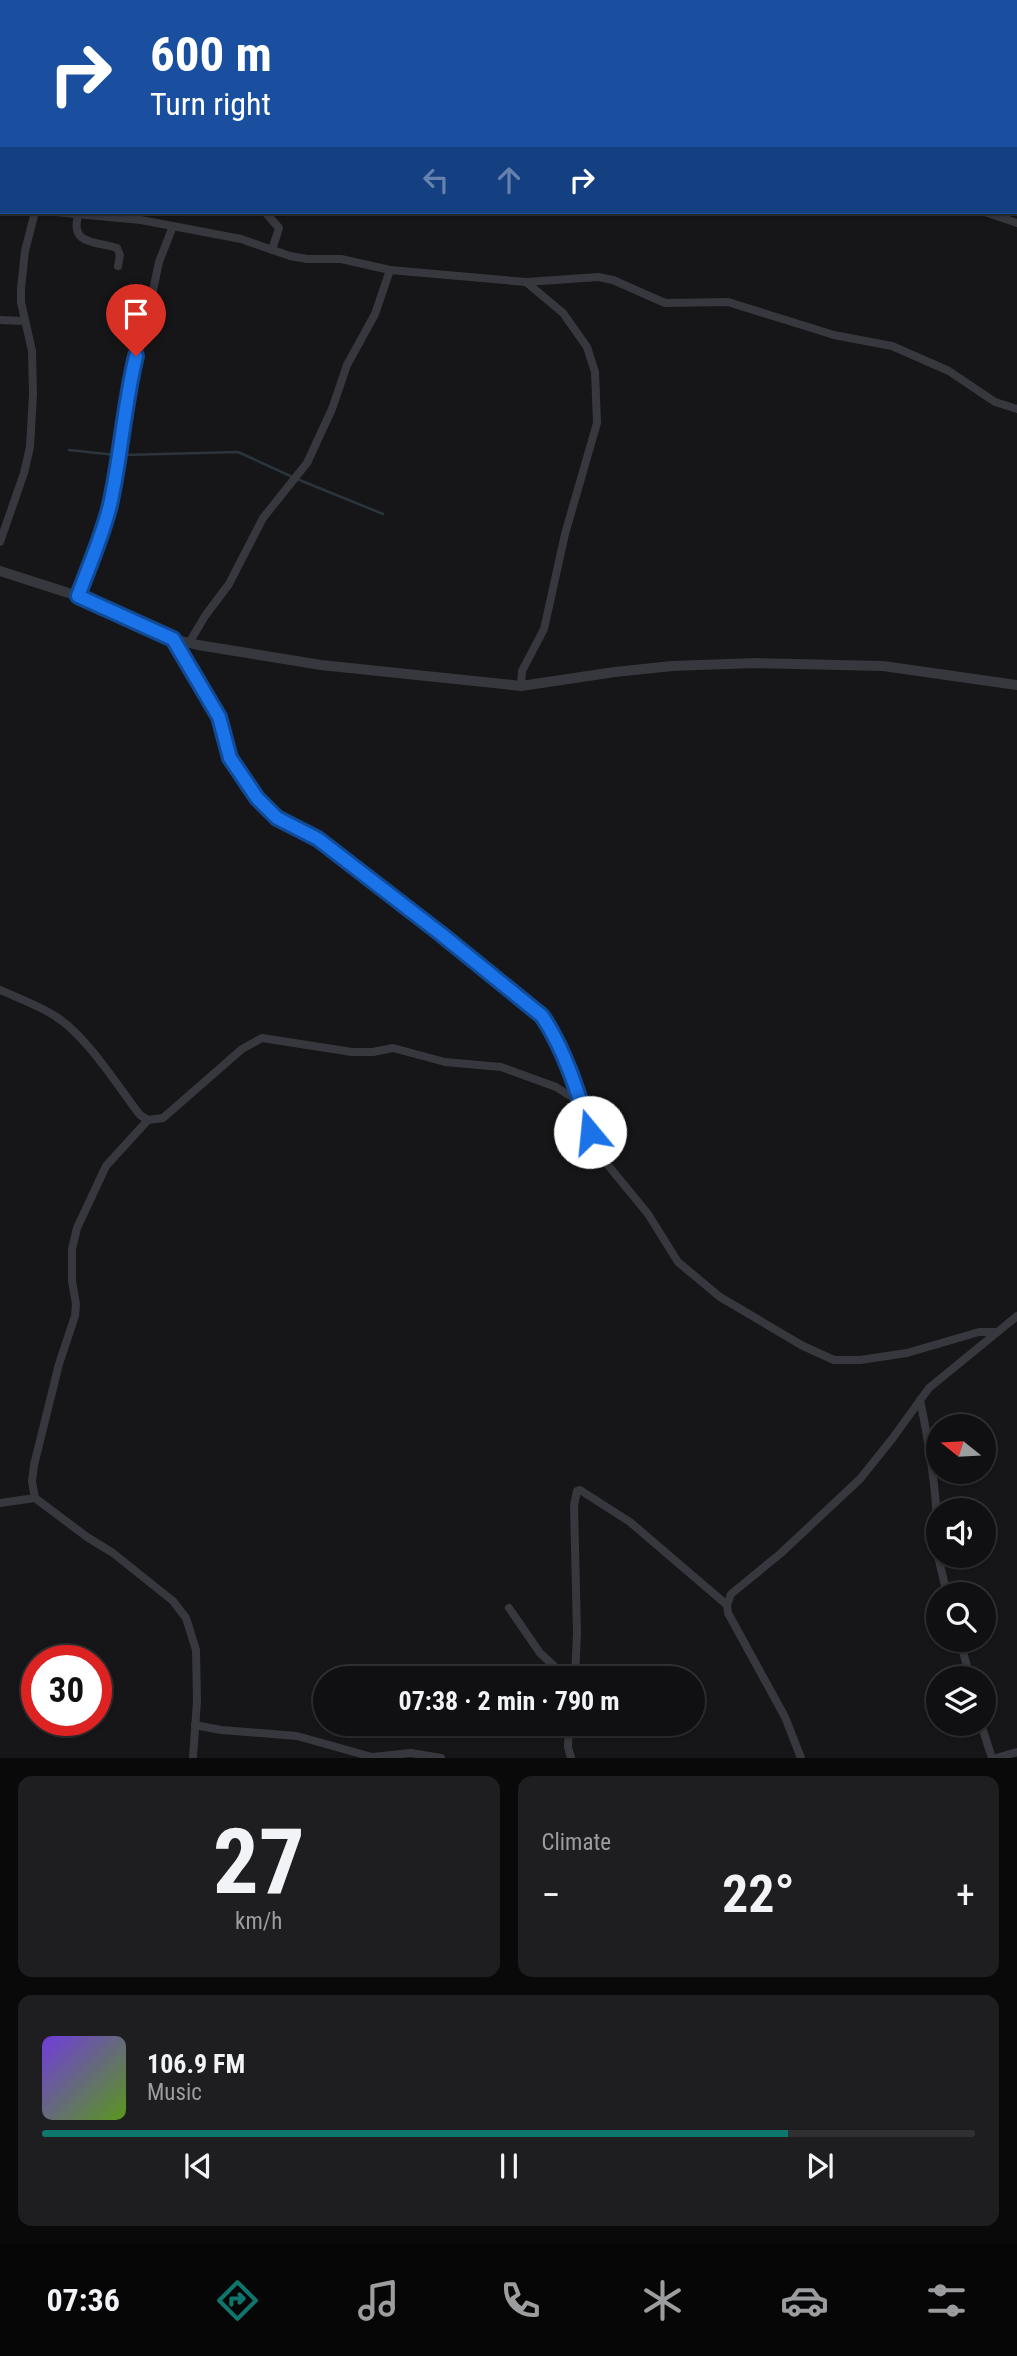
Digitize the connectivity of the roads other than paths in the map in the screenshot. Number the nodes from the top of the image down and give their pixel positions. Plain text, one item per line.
1 (34, 214) edge
2 (66, 214) edge
3 (267, 214) edge
4 (991, 214) edge
5 (121, 215) edge
6 (78, 216) junction
7 (1017, 223) edge
8 (173, 226) junction
9 (272, 250) junction
10 (118, 267) dead end
11 (390, 270) junction
12 (526, 282) junction
13 (0, 320) edge
14 (25, 321) junction
15 (1017, 409) edge
16 (0, 542) edge
17 (0, 571) edge
18 (78, 596) junction
19 (173, 639) junction
20 (189, 643) junction
21 (1017, 685) edge
22 (521, 686) junction
23 (0, 990) edge
24 (581, 1103) junction
25 (148, 1120) junction
26 (1017, 1316) edge
27 (996, 1332) junction
28 (920, 1400) junction
29 (35, 1498) junction
30 (935, 1498) edge
31 (0, 1503) edge
32 (727, 1605) junction
33 (509, 1608) dead end
34 (554, 1666) edge
35 (576, 1666) edge
36 (195, 1725) junction
37 (568, 1736) edge
38 (986, 1736) edge
39 (1017, 1752) edge
40 (193, 1758) edge
41 (441, 1758) edge
42 (571, 1758) edge
43 (802, 1758) edge
44 (994, 1758) edge

1 - 14 street
2 - 6 street
3 - 9 street
4 - 7 street
5 - 6 street
5 - 8 street
6 - 10 street
8 - 9 street
8 - 18 street
9 - 11 street
11 - 12 street
11 - 20 street
12 - 15 street
12 - 22 street
13 - 14 street
14 - 16 street
17 - 18 street
18 - 19 street
19 - 20 street
19 - 24 street
20 - 22 street
21 - 22 street
23 - 25 street
24 - 25 street
24 - 27 street
25 - 29 street
26 - 27 street
27 - 28 street
28 - 30 street
28 - 32 street
29 - 31 street
29 - 36 street
32 - 35 street
32 - 43 street
33 - 34 street
36 - 40 street
36 - 41 street
37 - 42 street
38 - 44 street
39 - 44 street

